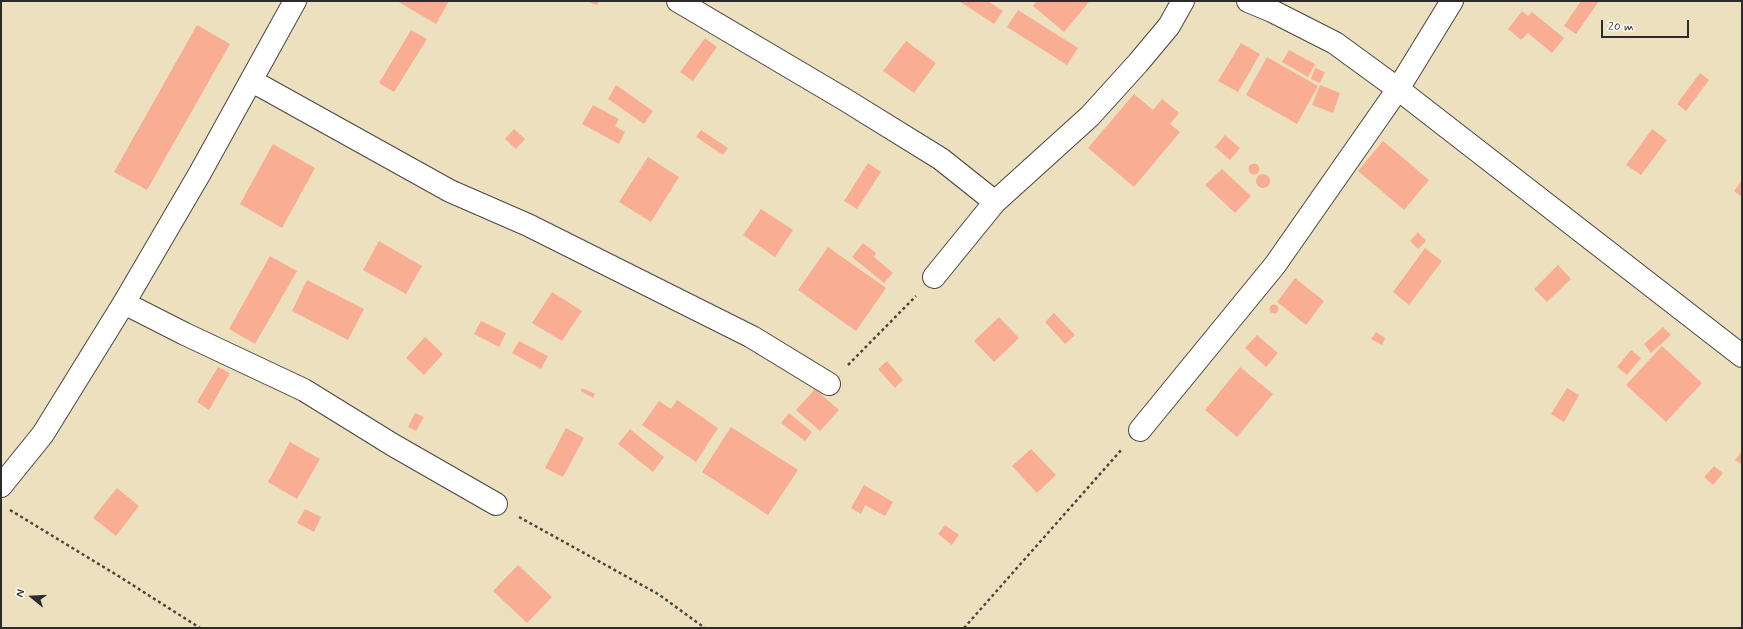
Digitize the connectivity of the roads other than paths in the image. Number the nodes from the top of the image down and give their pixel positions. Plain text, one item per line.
1 (295, 1) edge
2 (678, 1) edge
3 (1183, 1) edge
4 (1248, 1) edge
5 (1452, 1) edge
6 (252, 80) junction
7 (1398, 89) junction
8 (995, 202) junction
9 (934, 277) road end
10 (124, 303) junction
11 (1742, 356) edge
12 (829, 384) road end
13 (1140, 430) road end
14 (1, 486) edge
15 (496, 504) road end

1 - 6 street
2 - 8 street
3 - 8 street
4 - 7 street
5 - 7 street
6 - 10 street
6 - 12 street
7 - 11 street
7 - 13 street
8 - 9 street
10 - 14 street
10 - 15 street

